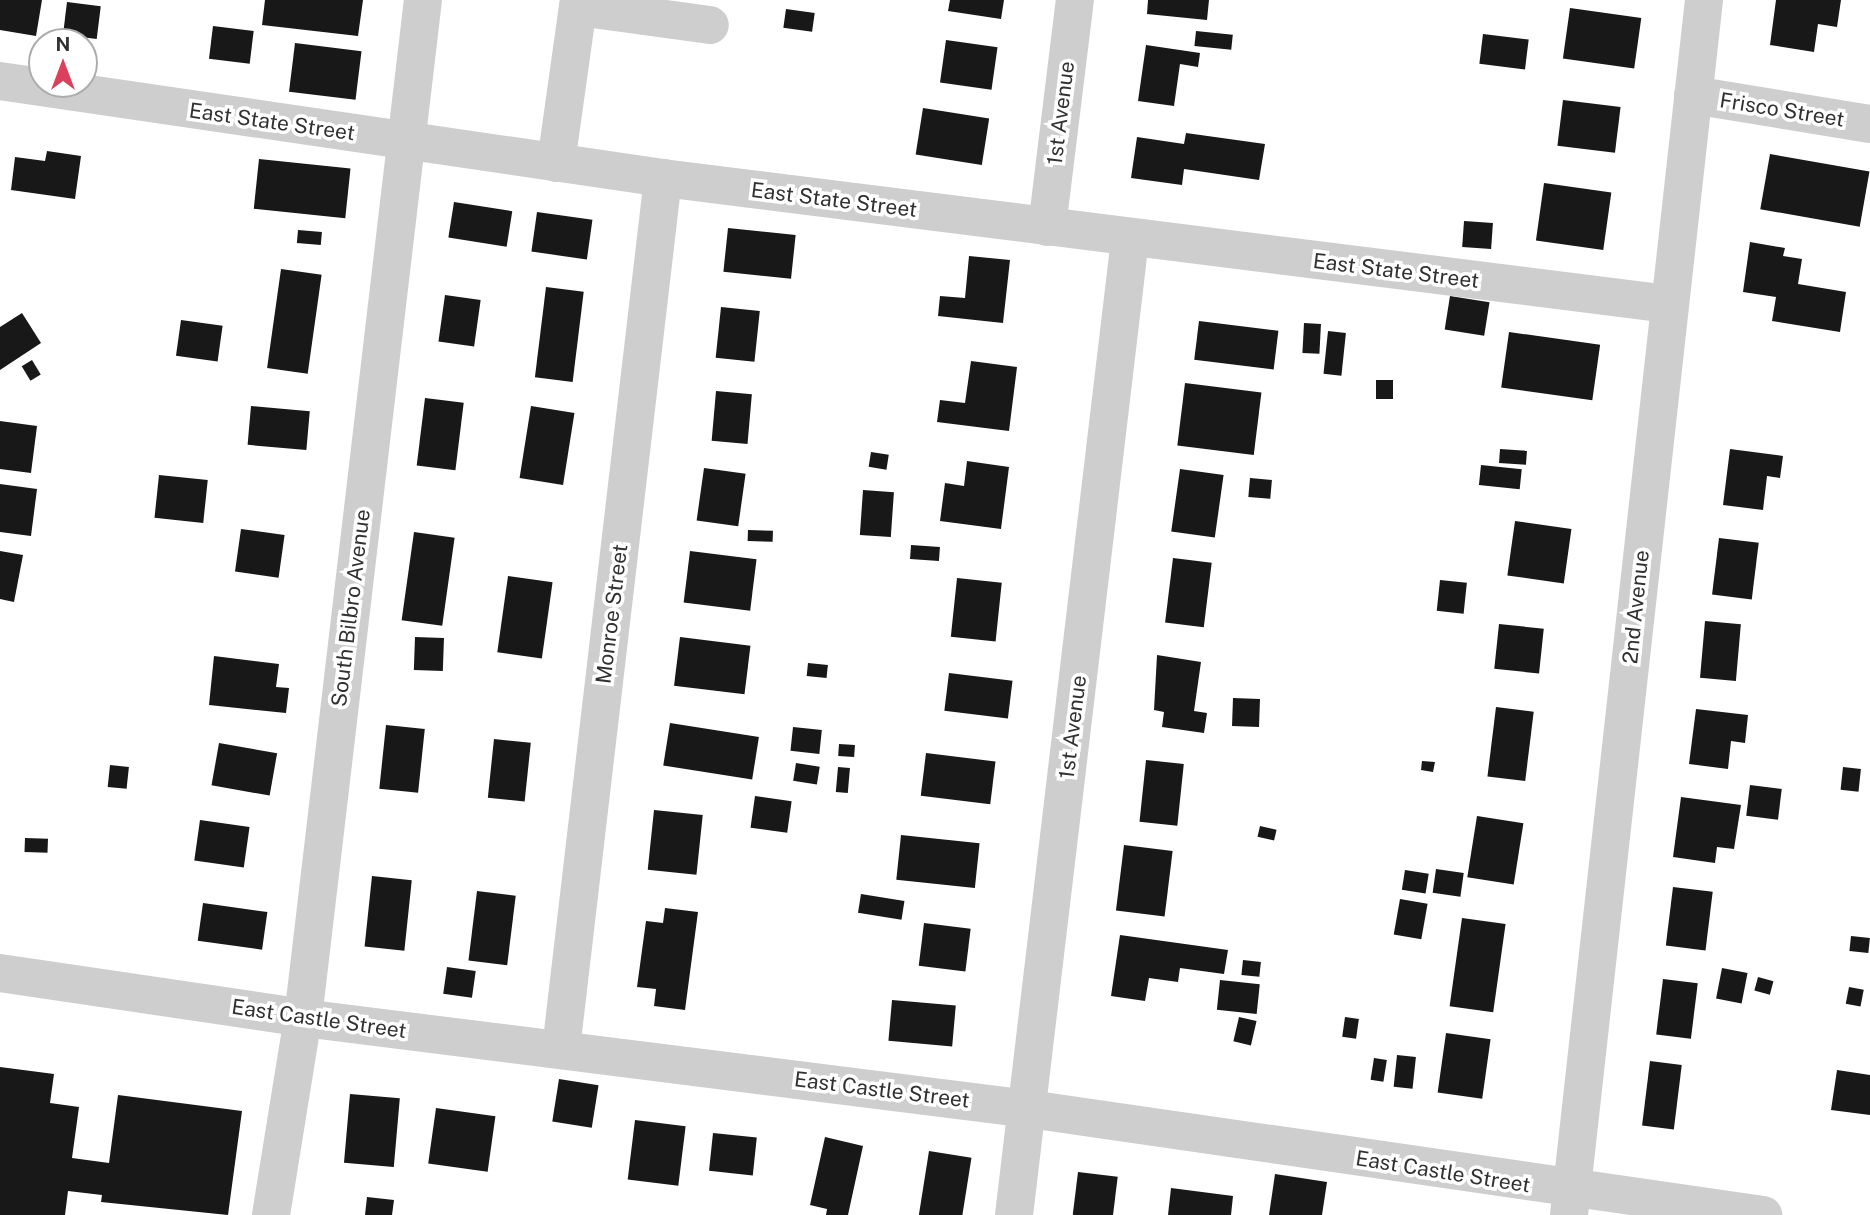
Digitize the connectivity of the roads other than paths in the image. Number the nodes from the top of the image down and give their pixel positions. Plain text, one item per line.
1 (423, 0) edge
2 (1075, 0) edge
3 (1704, 0) edge
4 (579, 4) edge
5 (710, 25) dead end
6 (0, 81) edge
7 (1693, 95) junction
8 (1870, 124) edge
9 (406, 141) junction
10 (556, 163) junction
11 (663, 178) junction
12 (1047, 227) junction
13 (1130, 240) junction
14 (1669, 304) junction
15 (0, 973) edge
16 (303, 1018) junction
17 (561, 1049) junction
18 (1029, 1109) junction
19 (1571, 1203) edge
20 (271, 1215) edge
21 (1014, 1215) edge
22 (1763, 1215) edge

1 - 9 street, South Bilbro Avenue
2 - 12 street, 1st Avenue
3 - 7 street, 2nd Avenue
4 - 5 street
4 - 10 street
6 - 9 street, East State Street
7 - 8 street, Frisco Street
7 - 14 street, 2nd Avenue
9 - 10 street, East State Street
9 - 16 street, South Bilbro Avenue
10 - 11 street, East State Street
11 - 12 street, East State Street
11 - 17 street, Monroe Street
12 - 13 street, East State Street
13 - 14 street, East State Street
13 - 18 street, 1st Avenue
14 - 19 street, 2nd Avenue
15 - 16 street, East Castle Street
16 - 17 street, East Castle Street
16 - 20 street, South Bilbro Avenue
17 - 18 street, East Castle Street
18 - 19 street, East Castle Street
18 - 21 street, 1st Avenue
19 - 22 street, East Castle Street

